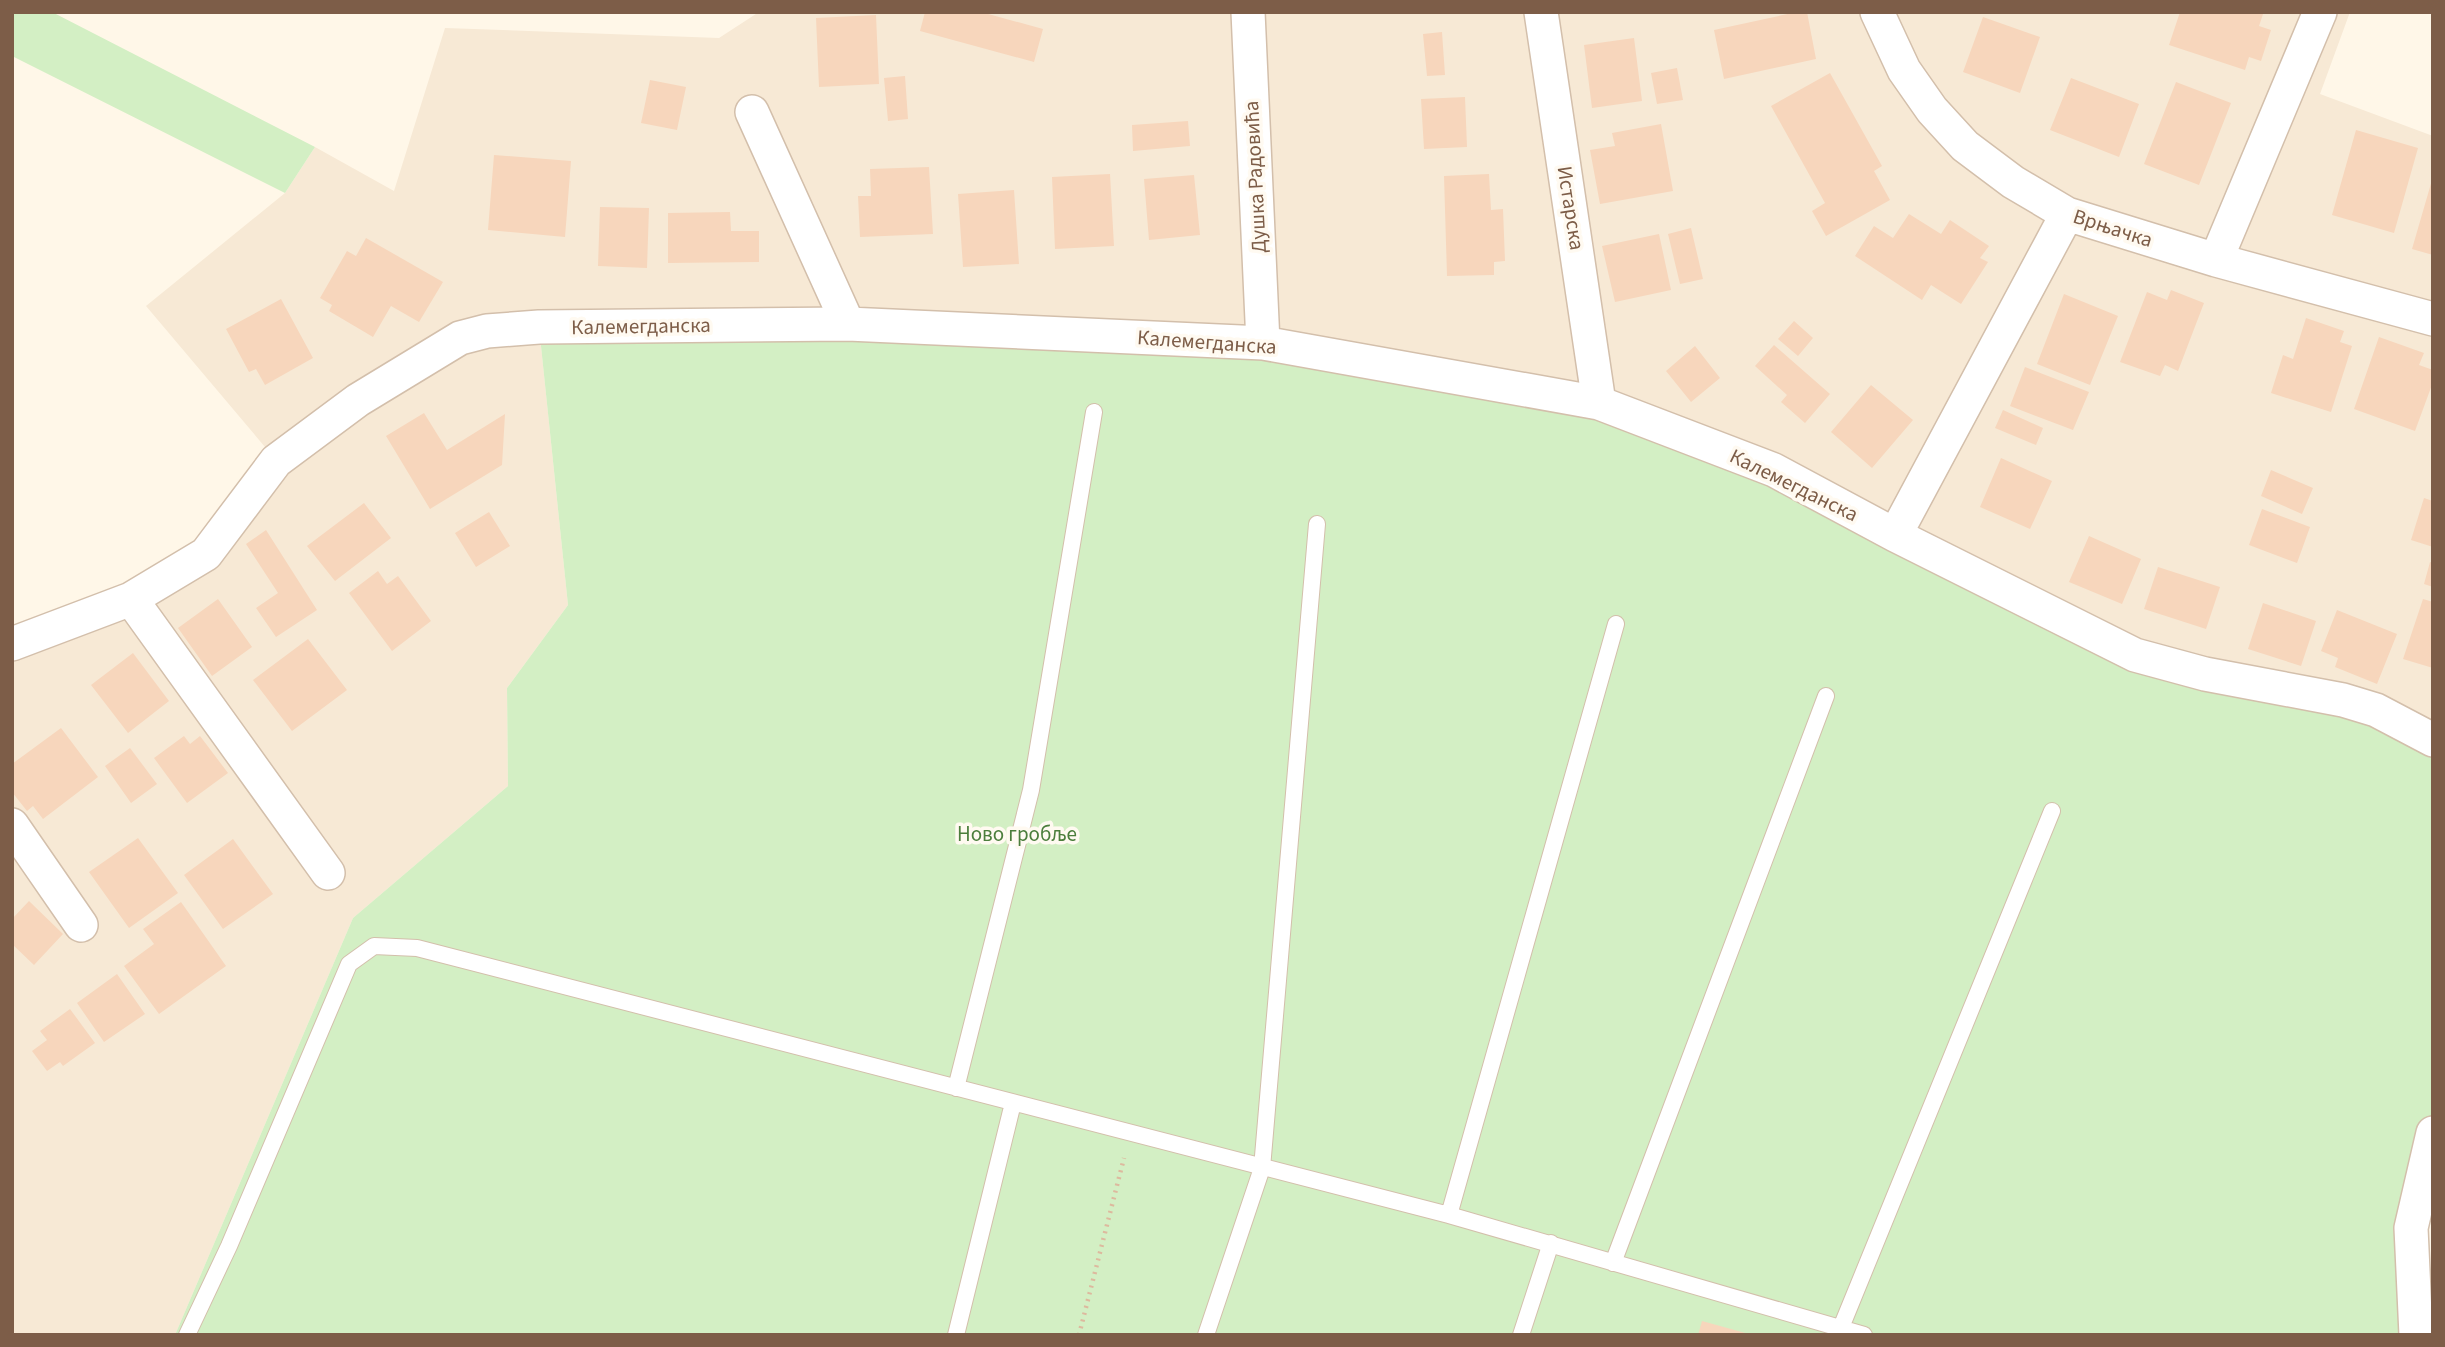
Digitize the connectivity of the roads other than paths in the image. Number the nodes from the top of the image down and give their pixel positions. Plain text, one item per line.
1 (1248, 12) edge
2 (1541, 12) edge
3 (1877, 12) edge
4 (2320, 12) edge
5 (752, 112) dead end
6 (2067, 214) junction
7 (2216, 260) junction
8 (2433, 319) edge
9 (848, 324) junction
10 (1263, 343) junction
11 (1599, 403) junction
12 (1094, 412) dead end
13 (1317, 524) dead end
14 (1895, 535) junction
15 (131, 599) junction
16 (1616, 624) dead end
17 (12, 644) edge
18 (1826, 696) dead end
19 (2433, 740) edge
20 (2052, 811) dead end
21 (12, 825) edge
22 (328, 873) dead end
23 (81, 925) dead end
24 (956, 1088) junction
25 (1013, 1103) junction
26 (2433, 1133) edge
27 (1262, 1167) junction
28 (1449, 1215) junction
29 (1551, 1243) junction
30 (1613, 1263) junction
31 (1839, 1332) edge
32 (187, 1335) edge
33 (956, 1335) edge
34 (1206, 1335) edge
35 (1521, 1335) edge
36 (1864, 1335) edge
37 (2416, 1335) edge

1 - 10 street, Душка Радовића
2 - 11 street, Истарска
3 - 6 street, Врњачка
4 - 7 street
5 - 9 street
6 - 7 street, Врњачка
6 - 14 street
7 - 8 street, Врњачка
9 - 10 street, Калемегданска
9 - 15 street, Калемегданска
10 - 11 street, Калемегданска
11 - 14 street, Калемегданска
12 - 24 lane
13 - 27 lane
14 - 19 street, Калемегданска
15 - 17 street, Калемегданска
15 - 22 street
16 - 28 lane
18 - 30 lane
20 - 31 lane
21 - 23 street
24 - 25 lane
24 - 32 lane
25 - 27 lane
25 - 33 lane
26 - 37 street
27 - 28 lane
27 - 34 lane
28 - 29 lane
29 - 30 lane
29 - 35 lane
30 - 31 lane
31 - 36 lane

